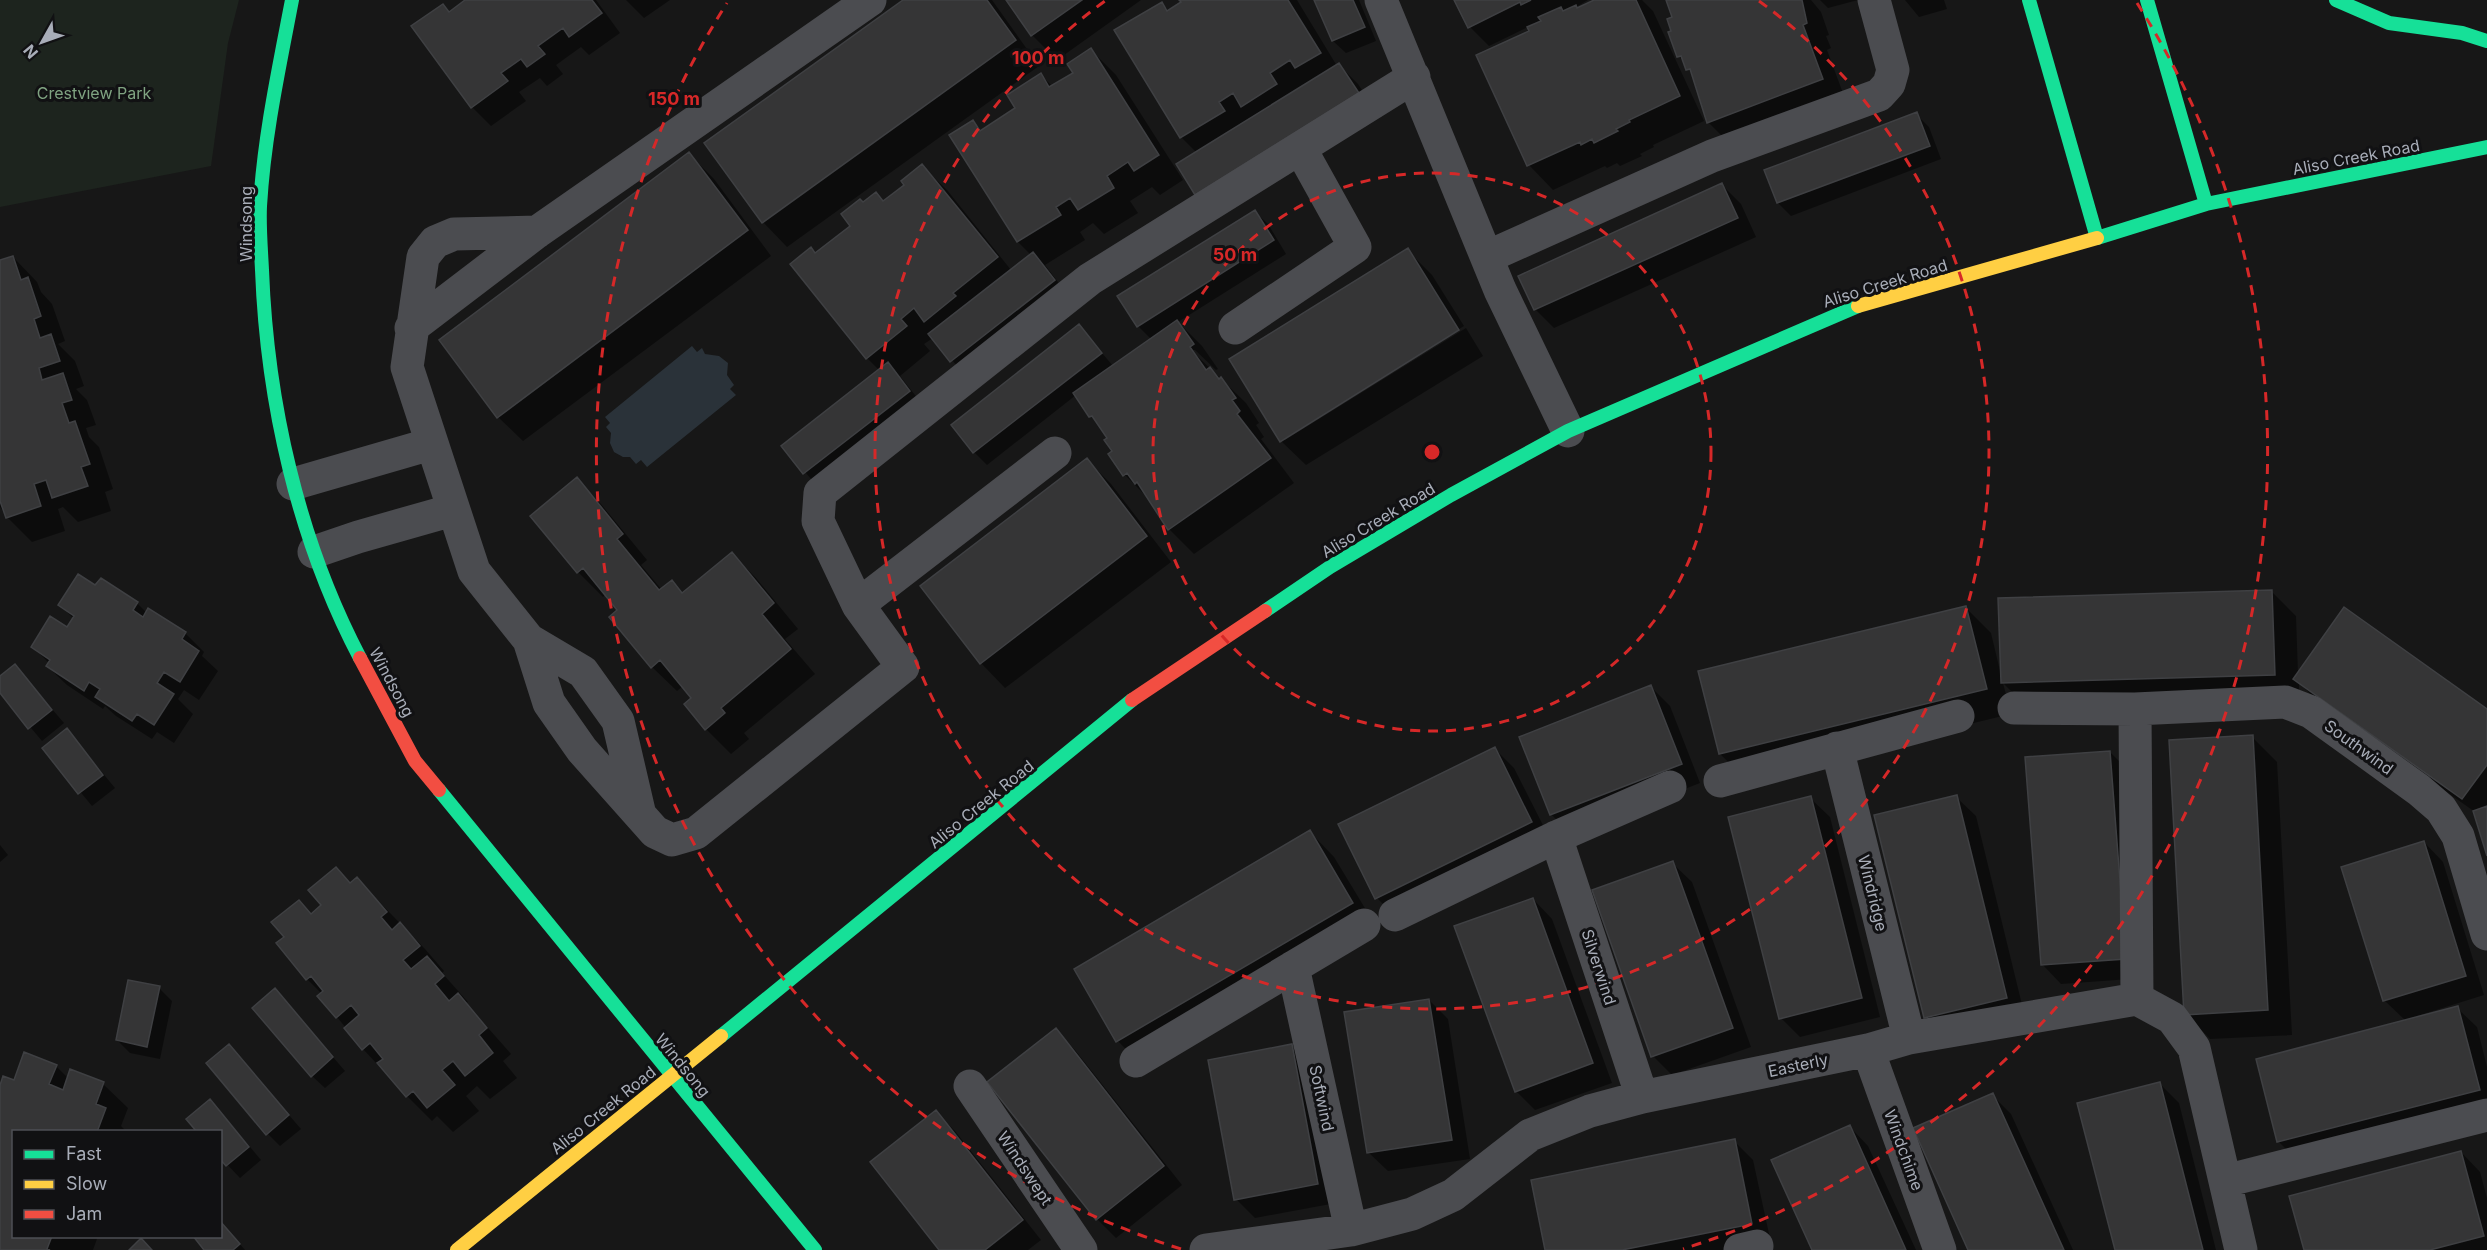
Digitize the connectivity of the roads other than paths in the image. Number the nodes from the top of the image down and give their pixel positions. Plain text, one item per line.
1 (292, 0) edge
2 (870, 0) edge
3 (1381, 0) edge
4 (1874, 0) edge
5 (2029, 0) edge
6 (2147, 0) edge
7 (2336, 0) edge
8 (2487, 42) edge
9 (1414, 77) junction
10 (2487, 147) edge
11 (1300, 148) junction
12 (2206, 204) junction
13 (537, 232) junction
14 (2097, 238) junction
15 (1487, 256) junction
16 (411, 328) junction
17 (1235, 328) dead end
18 (1568, 431) junction
19 (431, 444) junction
20 (1055, 453) dead end
21 (293, 484) junction
22 (453, 510) junction
23 (314, 552) junction
24 (858, 605) junction
25 (530, 640) junction
26 (2014, 708) dead end
27 (2135, 709) junction
28 (1958, 716) dead end
29 (1837, 748) junction
30 (1720, 781) dead end
31 (1670, 787) dead end
32 (640, 816) junction
33 (1556, 837) junction
34 (1395, 915) dead end
35 (1364, 925) dead end
36 (2487, 934) edge
37 (1293, 967) junction
38 (2137, 999) junction
39 (1909, 1038) junction
40 (1868, 1050) junction
41 (1136, 1061) dead end
42 (671, 1076) junction
43 (970, 1086) dead end
44 (1642, 1097) junction
45 (2487, 1115) edge
46 (2225, 1181) junction
47 (1351, 1230) junction
48 (457, 1250) edge
49 (815, 1250) edge
50 (1081, 1250) edge
51 (1206, 1250) edge
52 (1940, 1250) edge
53 (2241, 1250) edge

1 - 21 main road, Windsong
2 - 13 street
3 - 9 street
4 - 15 street
5 - 14 main road
6 - 12 main road
7 - 8 main road
9 - 11 street
9 - 15 street
10 - 12 main road, Aliso Creek Road
11 - 17 street
11 - 24 street
12 - 14 main road, Aliso Creek Road
13 - 16 street
13 - 16 street
14 - 18 main road, Aliso Creek Road
15 - 18 street
16 - 19 street
18 - 42 main road, Aliso Creek Road
19 - 21 street
19 - 22 street
20 - 24 street
21 - 23 main road, Windsong
22 - 23 street
22 - 25 street
23 - 42 main road, Windsong
24 - 32 street
25 - 32 street
25 - 32 street
26 - 27 street, Southwind
27 - 36 street, Southwind
27 - 38 street
28 - 29 street
29 - 30 street
29 - 39 street, Windridge
31 - 33 street
33 - 34 street
33 - 44 street, Silverwind
35 - 37 street
37 - 41 street
37 - 47 street, Softwind
38 - 39 street, Easterly
38 - 46 street
39 - 40 street, Easterly
40 - 44 street, Easterly
40 - 52 street, Windchime
42 - 48 main road, Aliso Creek Road
42 - 49 main road, Windsong
43 - 50 street, Windswept
44 - 47 street, Easterly
45 - 46 street
46 - 53 street
47 - 51 street, Easterly

